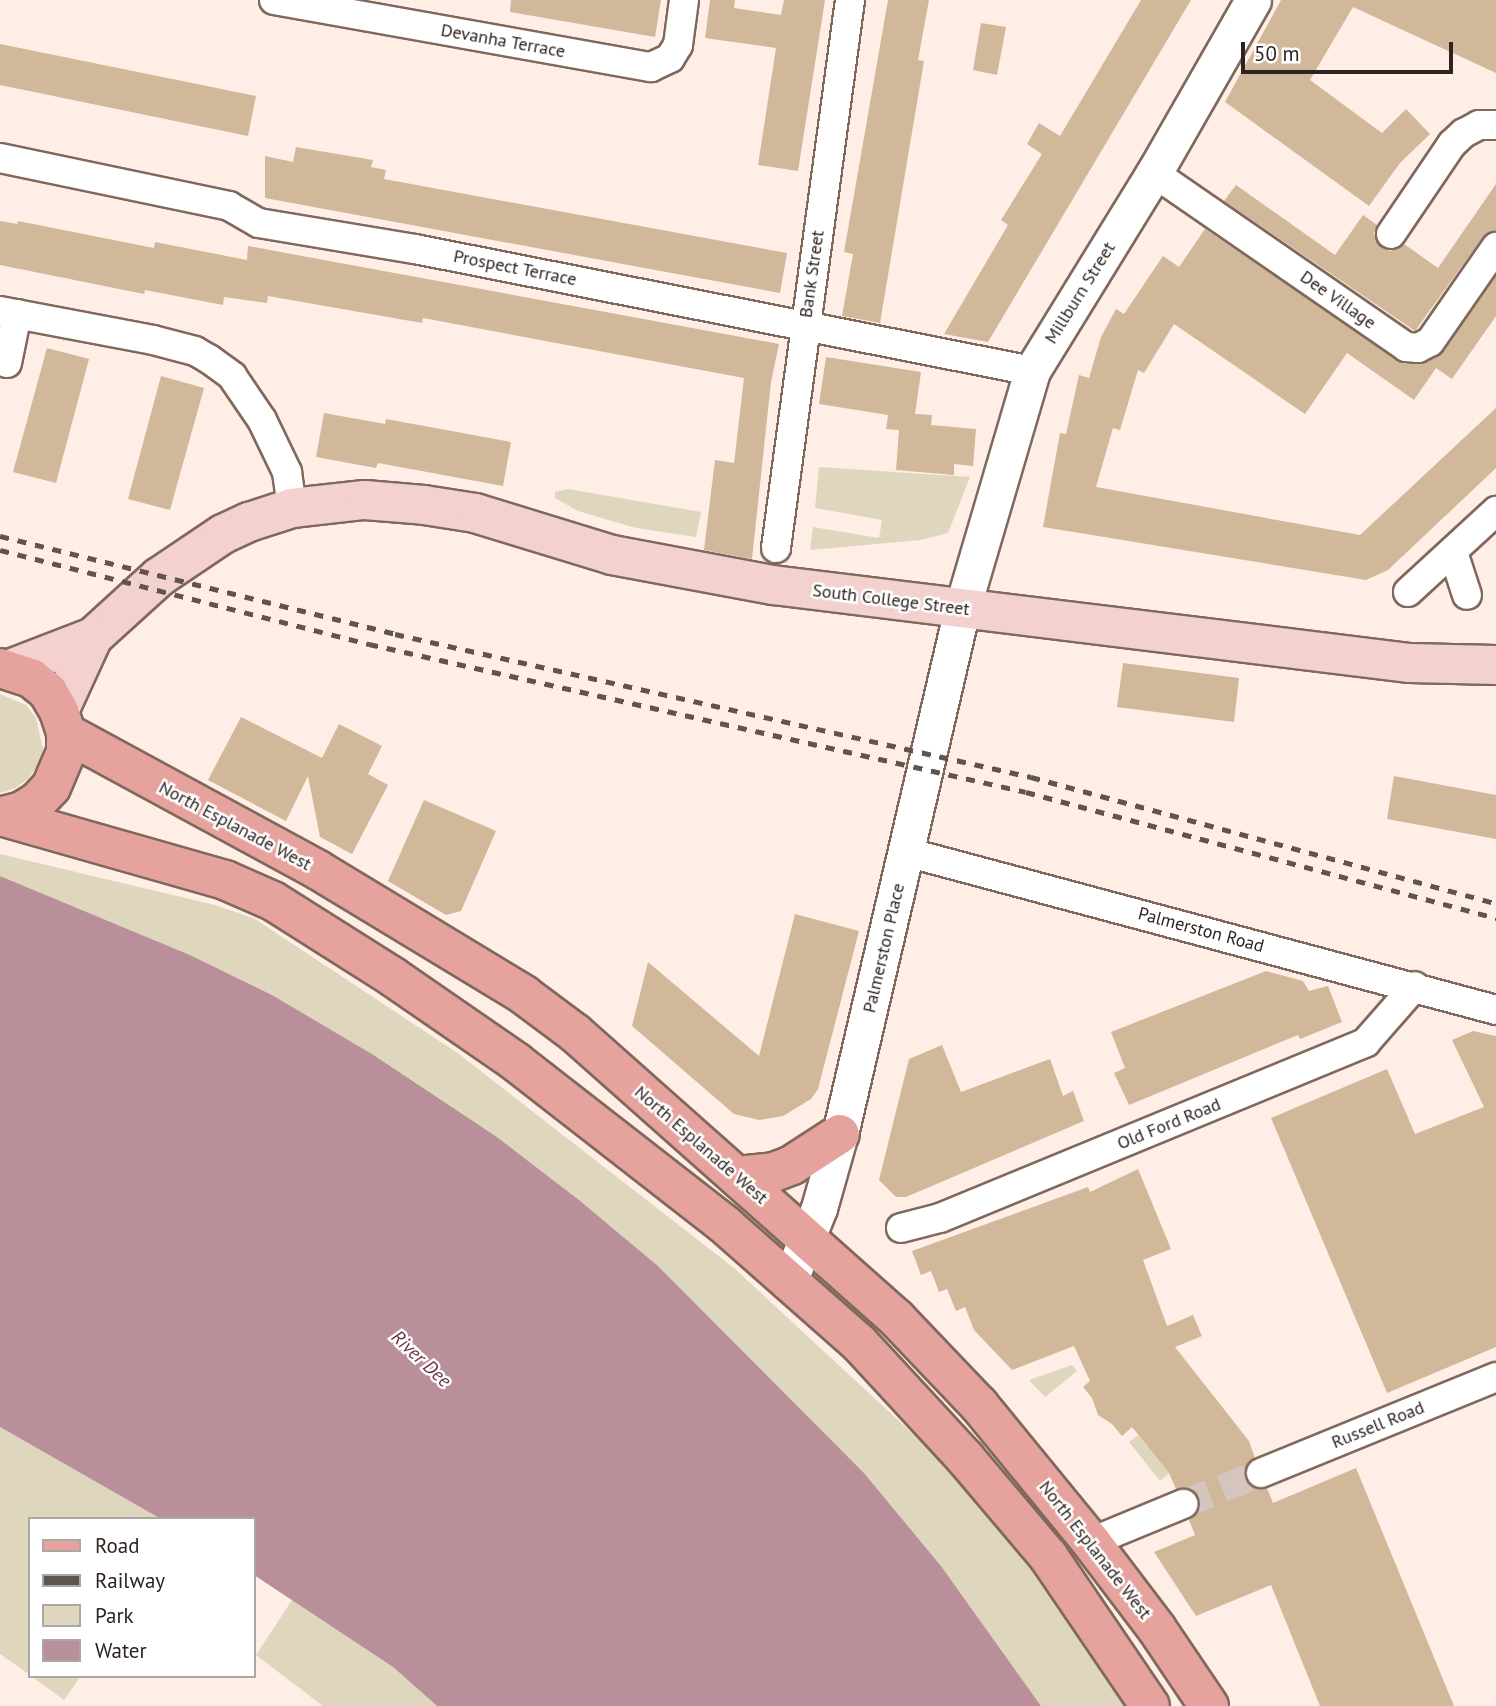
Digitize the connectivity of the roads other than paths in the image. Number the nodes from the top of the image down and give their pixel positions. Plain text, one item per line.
1 (274, 0) edge
2 (684, 0) edge
3 (850, 0) edge
4 (1253, 0) edge
5 (1496, 125) edge
6 (0, 158) edge
7 (1154, 173) junction
8 (1391, 234) dead end
9 (1496, 247) edge
10 (8, 313) edge
11 (805, 323) junction
12 (7, 363) dead end
13 (1032, 371) junction
14 (292, 508) junction
15 (1496, 511) edge
16 (776, 548) dead end
17 (1452, 552) junction
18 (1408, 592) dead end
19 (1467, 595) dead end
20 (962, 609) junction
21 (93, 637) junction
22 (1496, 666) edge
23 (5, 668) edge
24 (62, 722) junction
25 (2, 817) edge
26 (906, 852) junction
27 (1415, 986) junction
28 (1496, 1010) edge
29 (839, 1133) junction
30 (737, 1176) junction
31 (901, 1228) dead end
32 (808, 1238) junction
33 (789, 1282) junction
34 (1496, 1377) edge
35 (1261, 1473) tunnel mouth
36 (1182, 1504) tunnel mouth
37 (1091, 1542) junction
38 (1150, 1706) edge
39 (1209, 1706) edge

1 - 2 street, Devanha Terrace
3 - 11 street, Bank Street
4 - 7 street, Millburn Street
5 - 8 street
6 - 11 street, Prospect Terrace
7 - 9 street, Dee Village
7 - 13 street, Millburn Street
10 - 12 street
10 - 14 street
11 - 13 street, Prospect Terrace
11 - 16 street, Bank Street
13 - 20 street, Millburn Street
14 - 20 main road, South College Street
14 - 21 main road, South College Street
15 - 17 street
17 - 18 street
17 - 19 street
20 - 22 main road, South College Street
20 - 26 street, Palmerston Place
21 - 23 main road, South College Street
21 - 24 main road, South College Street
23 - 24 main road
24 - 25 main road
24 - 30 main road, North Esplanade West
25 - 33 main road
26 - 27 street, Palmerston Road
26 - 29 street, Palmerston Place
27 - 28 street, Palmerston Road
27 - 31 street, Old Ford Road
29 - 30 main road
29 - 32 street, Palmerston Place
30 - 32 main road, North Esplanade West
32 - 33 street, Palmerston Place
32 - 37 main road, North Esplanade West
33 - 38 main road
34 - 35 street, Russell Road
36 - 37 street
37 - 39 main road, North Esplanade West

